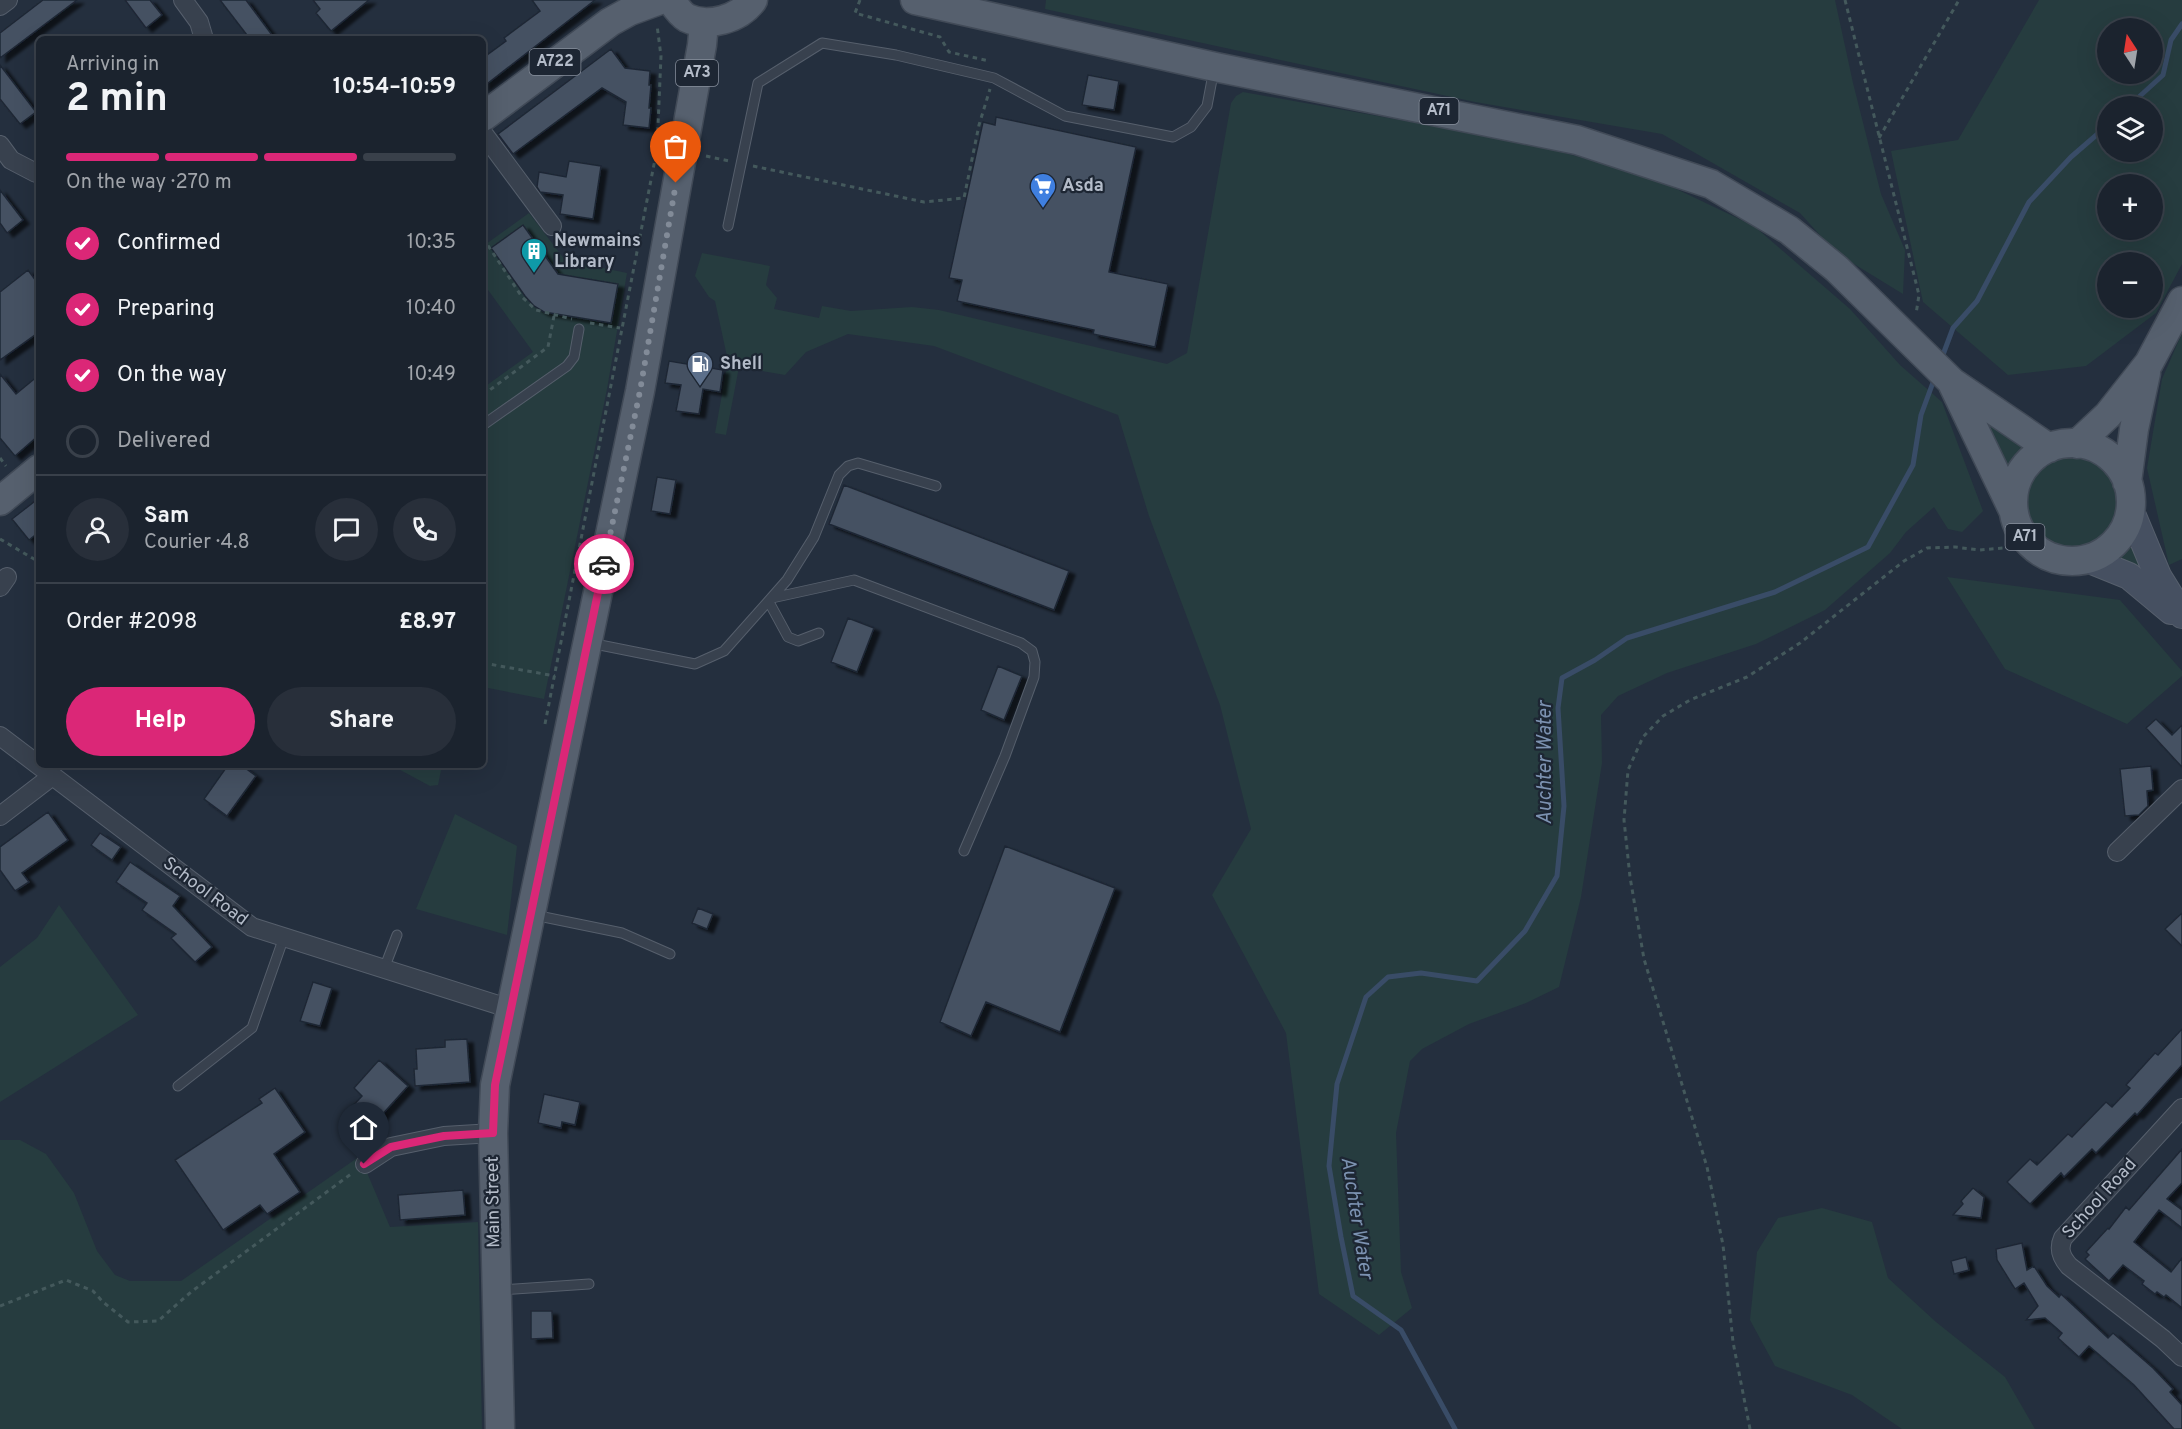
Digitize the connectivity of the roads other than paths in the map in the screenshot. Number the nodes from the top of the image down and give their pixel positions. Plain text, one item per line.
1 (8, 0) edge
2 (183, 0) edge
3 (753, 0) edge
4 (915, 0) edge
5 (662, 1) edge
6 (0, 6) edge
7 (704, 23) junction
8 (203, 36) edge
9 (1215, 67) junction
10 (486, 115) edge
11 (486, 137) edge
12 (0, 145) edge
13 (36, 173) edge
14 (552, 226) dead end
15 (728, 226) dead end
16 (2182, 301) edge
17 (578, 325) road end
18 (2149, 363) junction
19 (1952, 382) junction
20 (486, 422) edge
21 (2077, 444) junction
22 (2049, 448) junction
23 (36, 471) edge
24 (936, 486) dead end
25 (5, 493) edge
26 (2128, 495) junction
27 (2013, 510) junction
28 (2087, 559) junction
29 (771, 600) junction
30 (2182, 615) edge
31 (2182, 621) edge
32 (819, 633) dead end
33 (587, 643) junction
34 (0, 736) edge
35 (36, 765) edge
36 (40, 768) edge
37 (51, 777) junction
38 (2182, 789) edge
39 (0, 816) edge
40 (964, 851) dead end
41 (2117, 852) dead end
42 (531, 914) junction
43 (397, 935) dead end
44 (284, 937) junction
45 (670, 954) dead end
46 (384, 969) junction
47 (511, 1009) junction
48 (178, 1086) dead end
49 (2182, 1108) edge
50 (493, 1133) junction
51 (364, 1164) road end
52 (589, 1284) dead end
53 (497, 1290) junction
54 (2182, 1357) edge
55 (500, 1429) edge

1 - 6 street
2 - 8 street
3 - 7 main road
4 - 9 main road, A71
5 - 7 main road
5 - 10 main road, A722
7 - 33 main road, Main Street / A73
9 - 15 lane
9 - 19 main road, A71
11 - 14 street
12 - 13 street
16 - 18 main road
17 - 20 lane
18 - 21 main road
18 - 26 main road
19 - 22 main road, A71
19 - 27 main road, A71
21 - 22 main road
21 - 26 main road
22 - 27 main road, A71
23 - 25 main road
24 - 29 lane
26 - 28 main road
26 - 30 street
27 - 28 main road, A71
28 - 31 street
29 - 32 lane
29 - 33 lane
29 - 40 lane
33 - 42 main road, Main Street / A73
34 - 35 street, School Road
36 - 37 street, School Road
37 - 39 street
37 - 44 street, School Road
38 - 41 street
42 - 45 lane
42 - 47 main road, Main Street / A73
43 - 46 lane
44 - 46 street, School Road
44 - 48 lane
46 - 47 street, School Road
47 - 50 main road, Main Street / A73
49 - 54 street, School Road
50 - 51 street
50 - 53 main road, Main Street / A73
52 - 53 lane
53 - 55 main road, Main Street / A73

